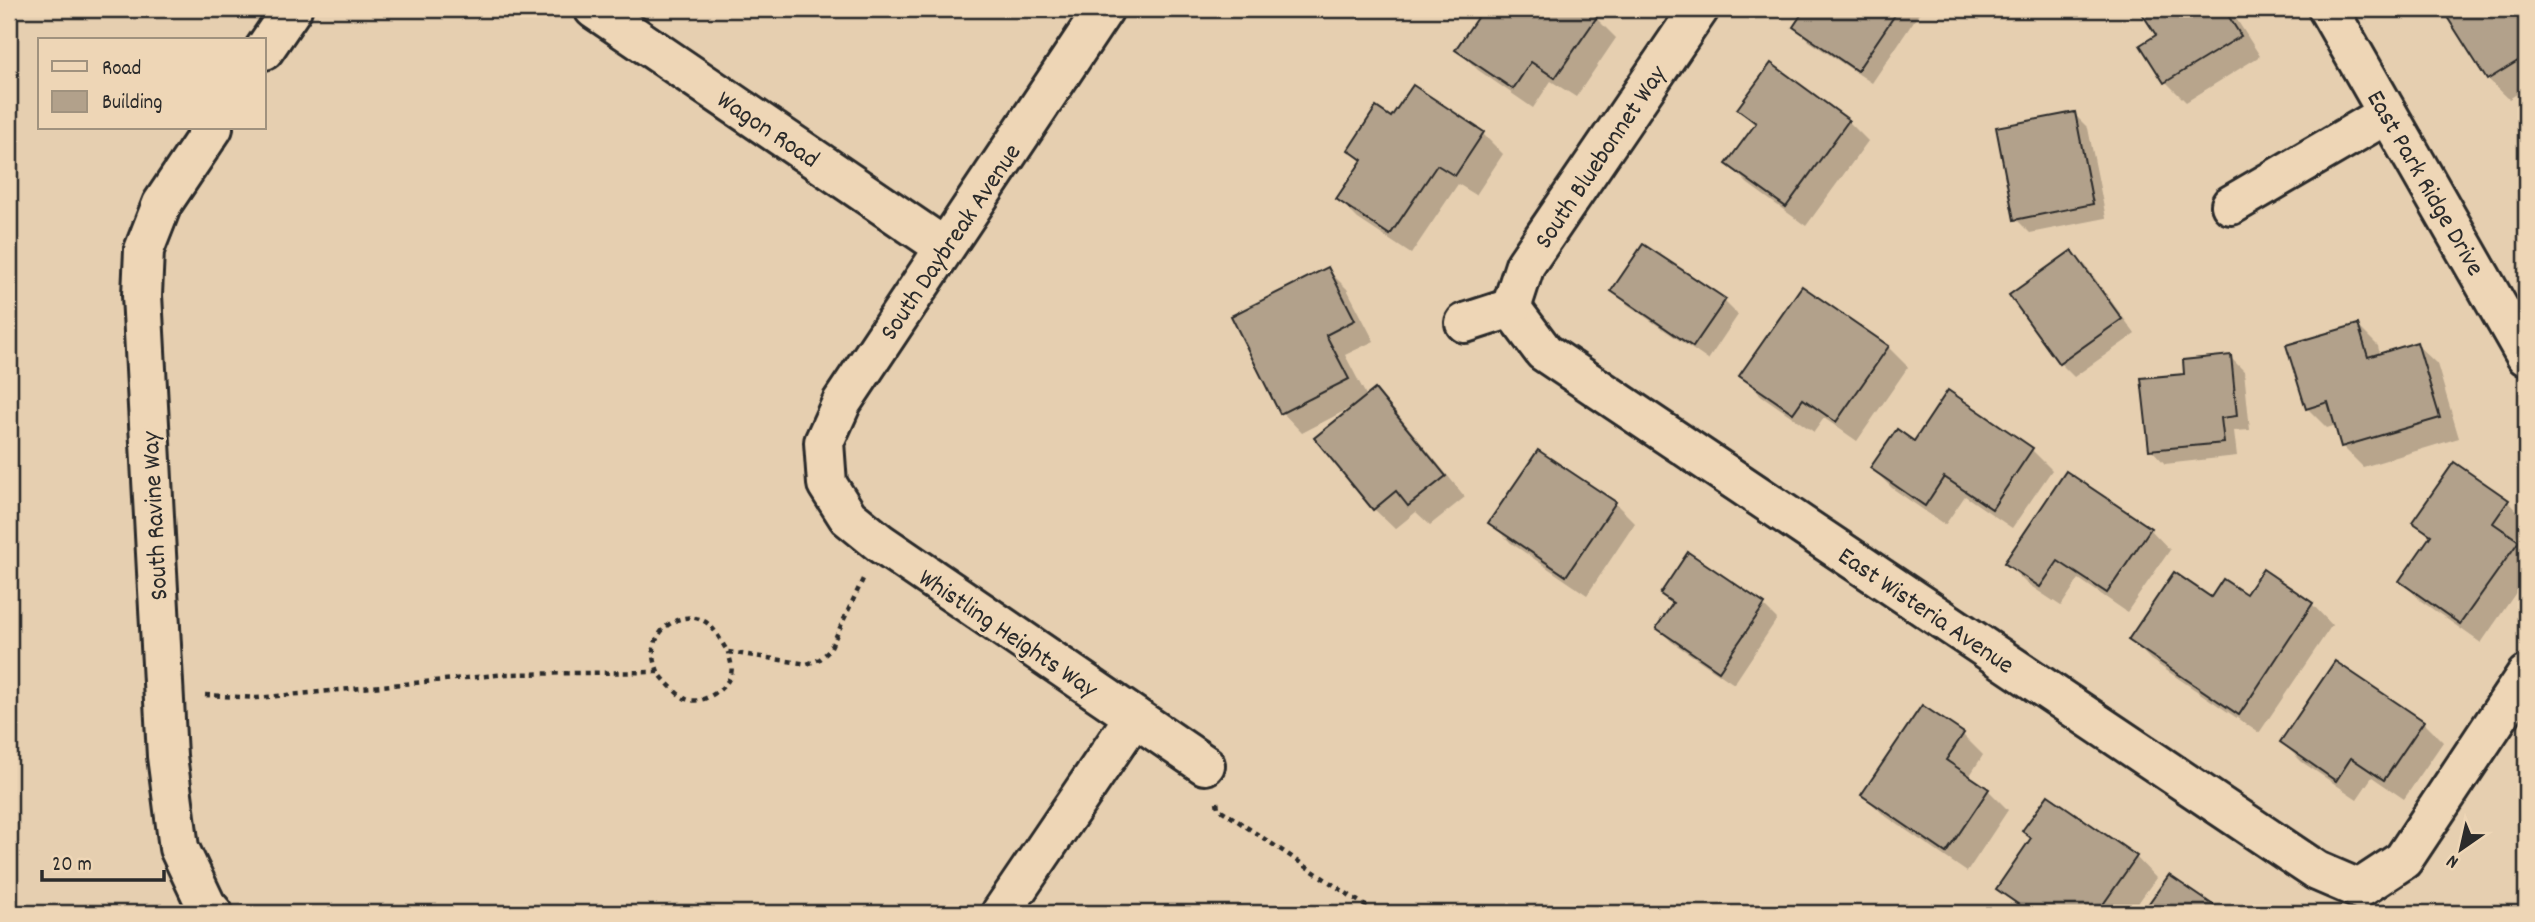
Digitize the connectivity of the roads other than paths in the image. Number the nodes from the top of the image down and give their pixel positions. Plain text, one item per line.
1 (292, 9) edge
2 (594, 9) edge
3 (1104, 9) edge
4 (1699, 9) edge
5 (2328, 9) edge
6 (266, 47) edge
7 (2387, 114) junction
8 (212, 130) edge
9 (2231, 205) dead end
10 (944, 247) junction
11 (1511, 308) junction
12 (1465, 323) dead end
13 (2526, 356) edge
14 (827, 484) joint
15 (2526, 675) edge
16 (1134, 717) junction
17 (1205, 765) road end
18 (2360, 901) edge
19 (213, 913) edge
20 (1001, 913) edge

1 - 6 street
2 - 10 street, Wagon Road
3 - 10 street, South Daybreak Avenue
4 - 11 street, South Bluebonnet Way
5 - 7 street, East Park Ridge Drive
7 - 9 street
7 - 13 street, East Park Ridge Drive
8 - 19 street, South Ravine Way
10 - 14 street, South Daybreak Avenue
11 - 12 street
11 - 18 street, East Wisteria Avenue
14 - 16 street, Whistling Heights Way
15 - 18 street
16 - 17 street, Whistling Heights Way
16 - 20 street

